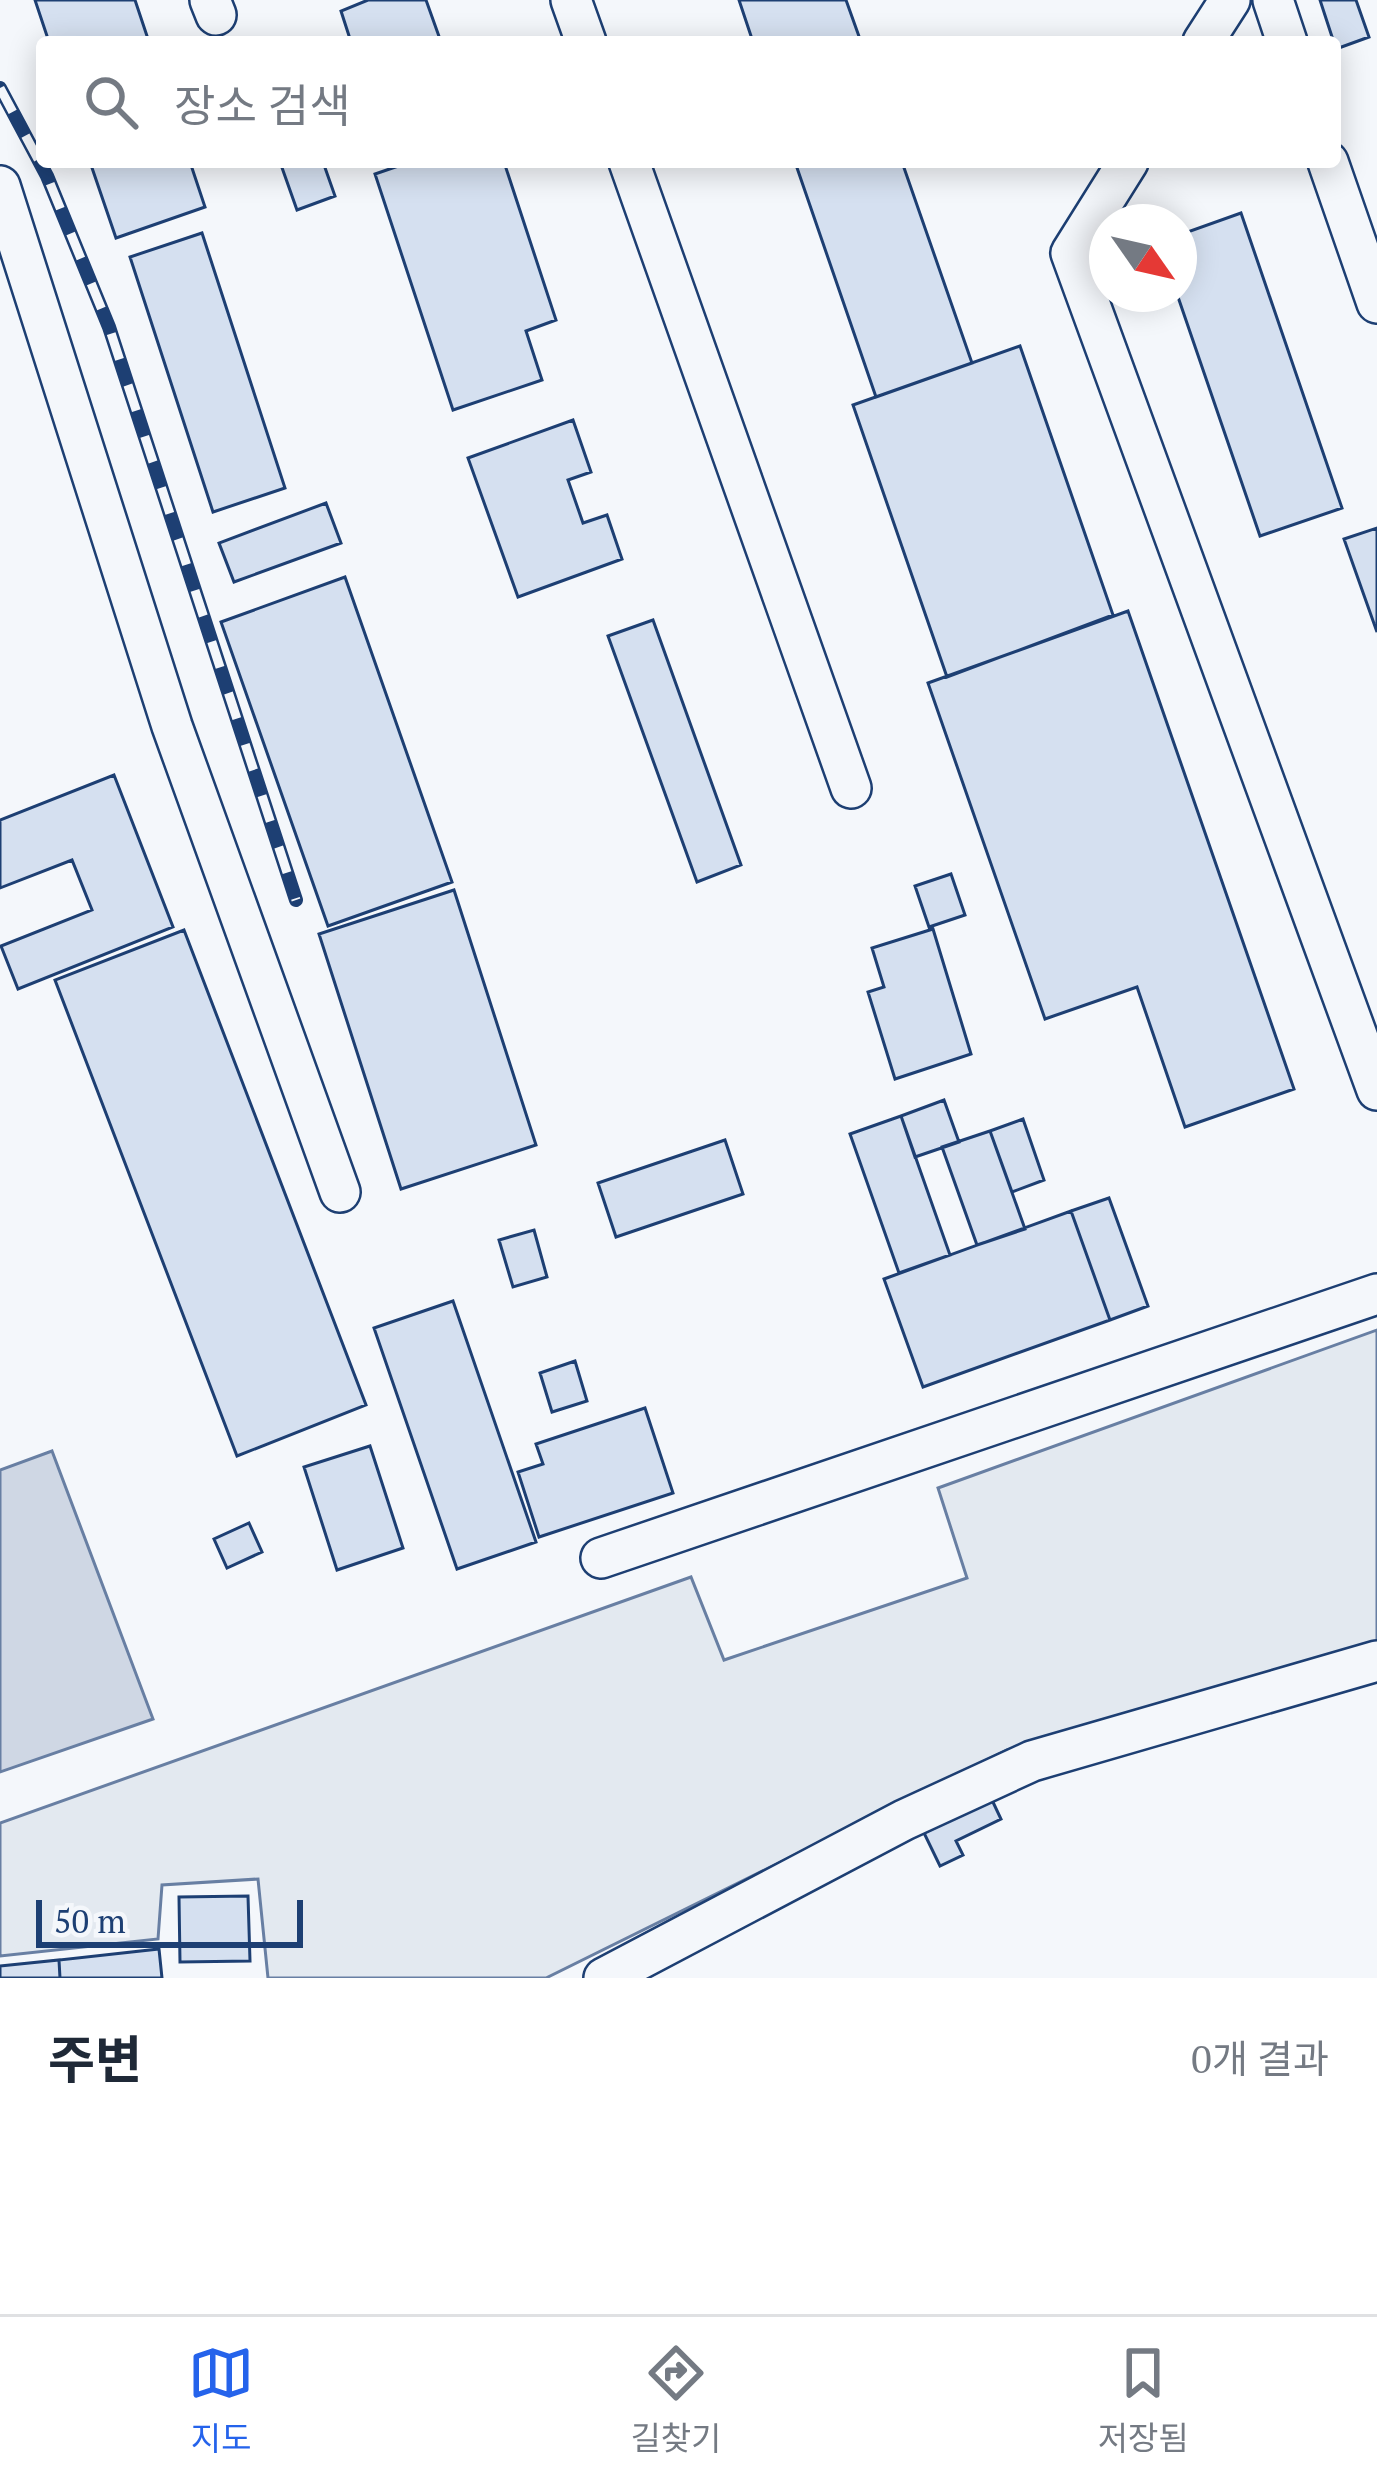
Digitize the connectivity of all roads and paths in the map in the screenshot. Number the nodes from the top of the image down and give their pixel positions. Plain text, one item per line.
1 (571, 0) edge
2 (1230, 0) edge
3 (1273, 0) edge
4 (584, 36) edge
5 (1207, 36) edge
6 (1285, 36) edge
7 (631, 168) edge
8 (1124, 168) edge
9 (1330, 168) edge
10 (0, 186) edge
11 (1377, 303) edge
12 (851, 788) dead end
13 (1377, 1090) edge
14 (340, 1192) dead end
15 (1377, 1294) edge
16 (601, 1558) dead end
17 (1377, 1661) edge
18 (604, 1978) edge

1 - 4 street
2 - 5 street
3 - 6 street
7 - 12 street
8 - 13 street
9 - 11 street
10 - 14 street
15 - 16 street
17 - 18 street

